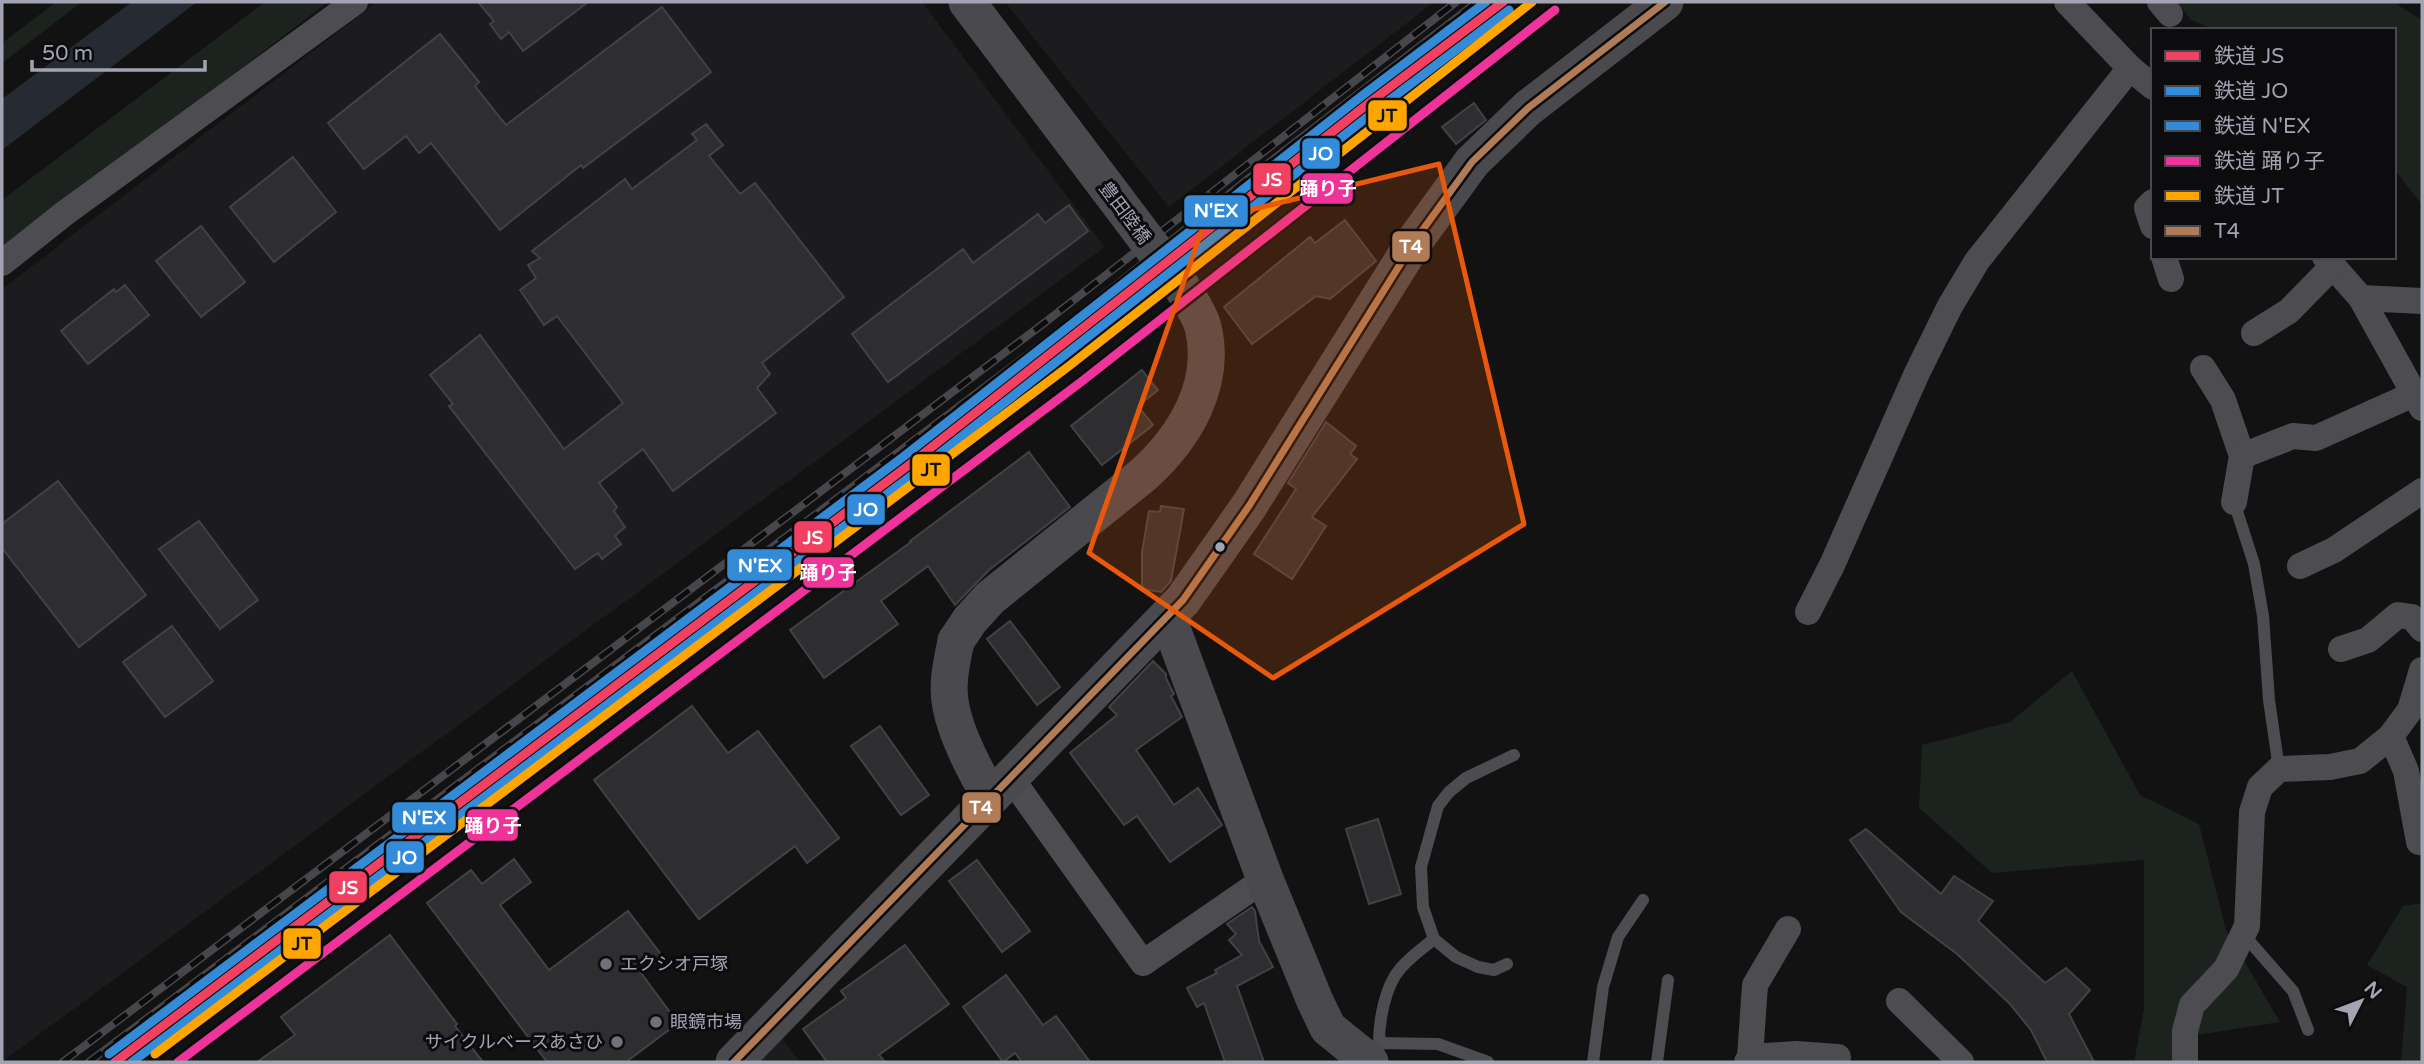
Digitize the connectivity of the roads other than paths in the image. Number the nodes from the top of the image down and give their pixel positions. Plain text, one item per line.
1 (355, 2) edge
2 (967, 2) edge
3 (1665, 2) edge
4 (2067, 2) edge
5 (2130, 68) junction
6 (2151, 85) edge
7 (2151, 204) edge
8 (2151, 220) edge
9 (2, 262) edge
10 (2329, 262) edge
11 (2361, 298) junction
12 (2422, 301) edge
13 (2254, 333) dead end
14 (2203, 368) dead end
15 (2418, 401) edge
16 (2242, 456) junction
17 (2422, 491) edge
18 (2234, 502) joint
19 (2300, 566) dead end
20 (1808, 612) dead end
21 (1168, 618) junction
22 (2422, 629) edge
23 (2341, 649) dead end
24 (2422, 670) edge
25 (2391, 736) junction
26 (1514, 755) dead end
27 (2279, 769) junction
28 (1001, 788) junction
29 (2419, 842) dead end
30 (1265, 879) junction
31 (1643, 900) dead end
32 (1788, 929) dead end
33 (2243, 934) junction
34 (1434, 939) junction
35 (1507, 964) dead end
36 (1668, 980) dead end
37 (1899, 1000) dead end
38 (2308, 1030) dead end
39 (1374, 1056) edge
40 (1838, 1056) dead end
41 (1748, 1060) edge
42 (734, 1062) edge
43 (1488, 1062) edge
44 (1593, 1062) edge
45 (1657, 1062) edge
46 (1961, 1062) edge
47 (2185, 1062) edge

1 - 9 street
2 - 28 street, 豊田陸橋, bridge
3 - 21 street
4 - 5 street
5 - 6 street
5 - 20 street
7 - 8 street
10 - 11 street
10 - 13 street
11 - 12 street
11 - 15 street
14 - 16 street
15 - 16 street
16 - 18 street
17 - 19 street
18 - 27 lane
21 - 28 street
21 - 30 street
22 - 23 street
24 - 25 street
25 - 27 street
25 - 29 street
26 - 34 lane
27 - 33 street
28 - 30 street
28 - 42 street
30 - 39 street
31 - 44 lane
32 - 41 street
33 - 38 lane
33 - 47 street
34 - 35 lane
34 - 39 lane
36 - 45 lane
37 - 46 street
39 - 43 lane
40 - 41 street

